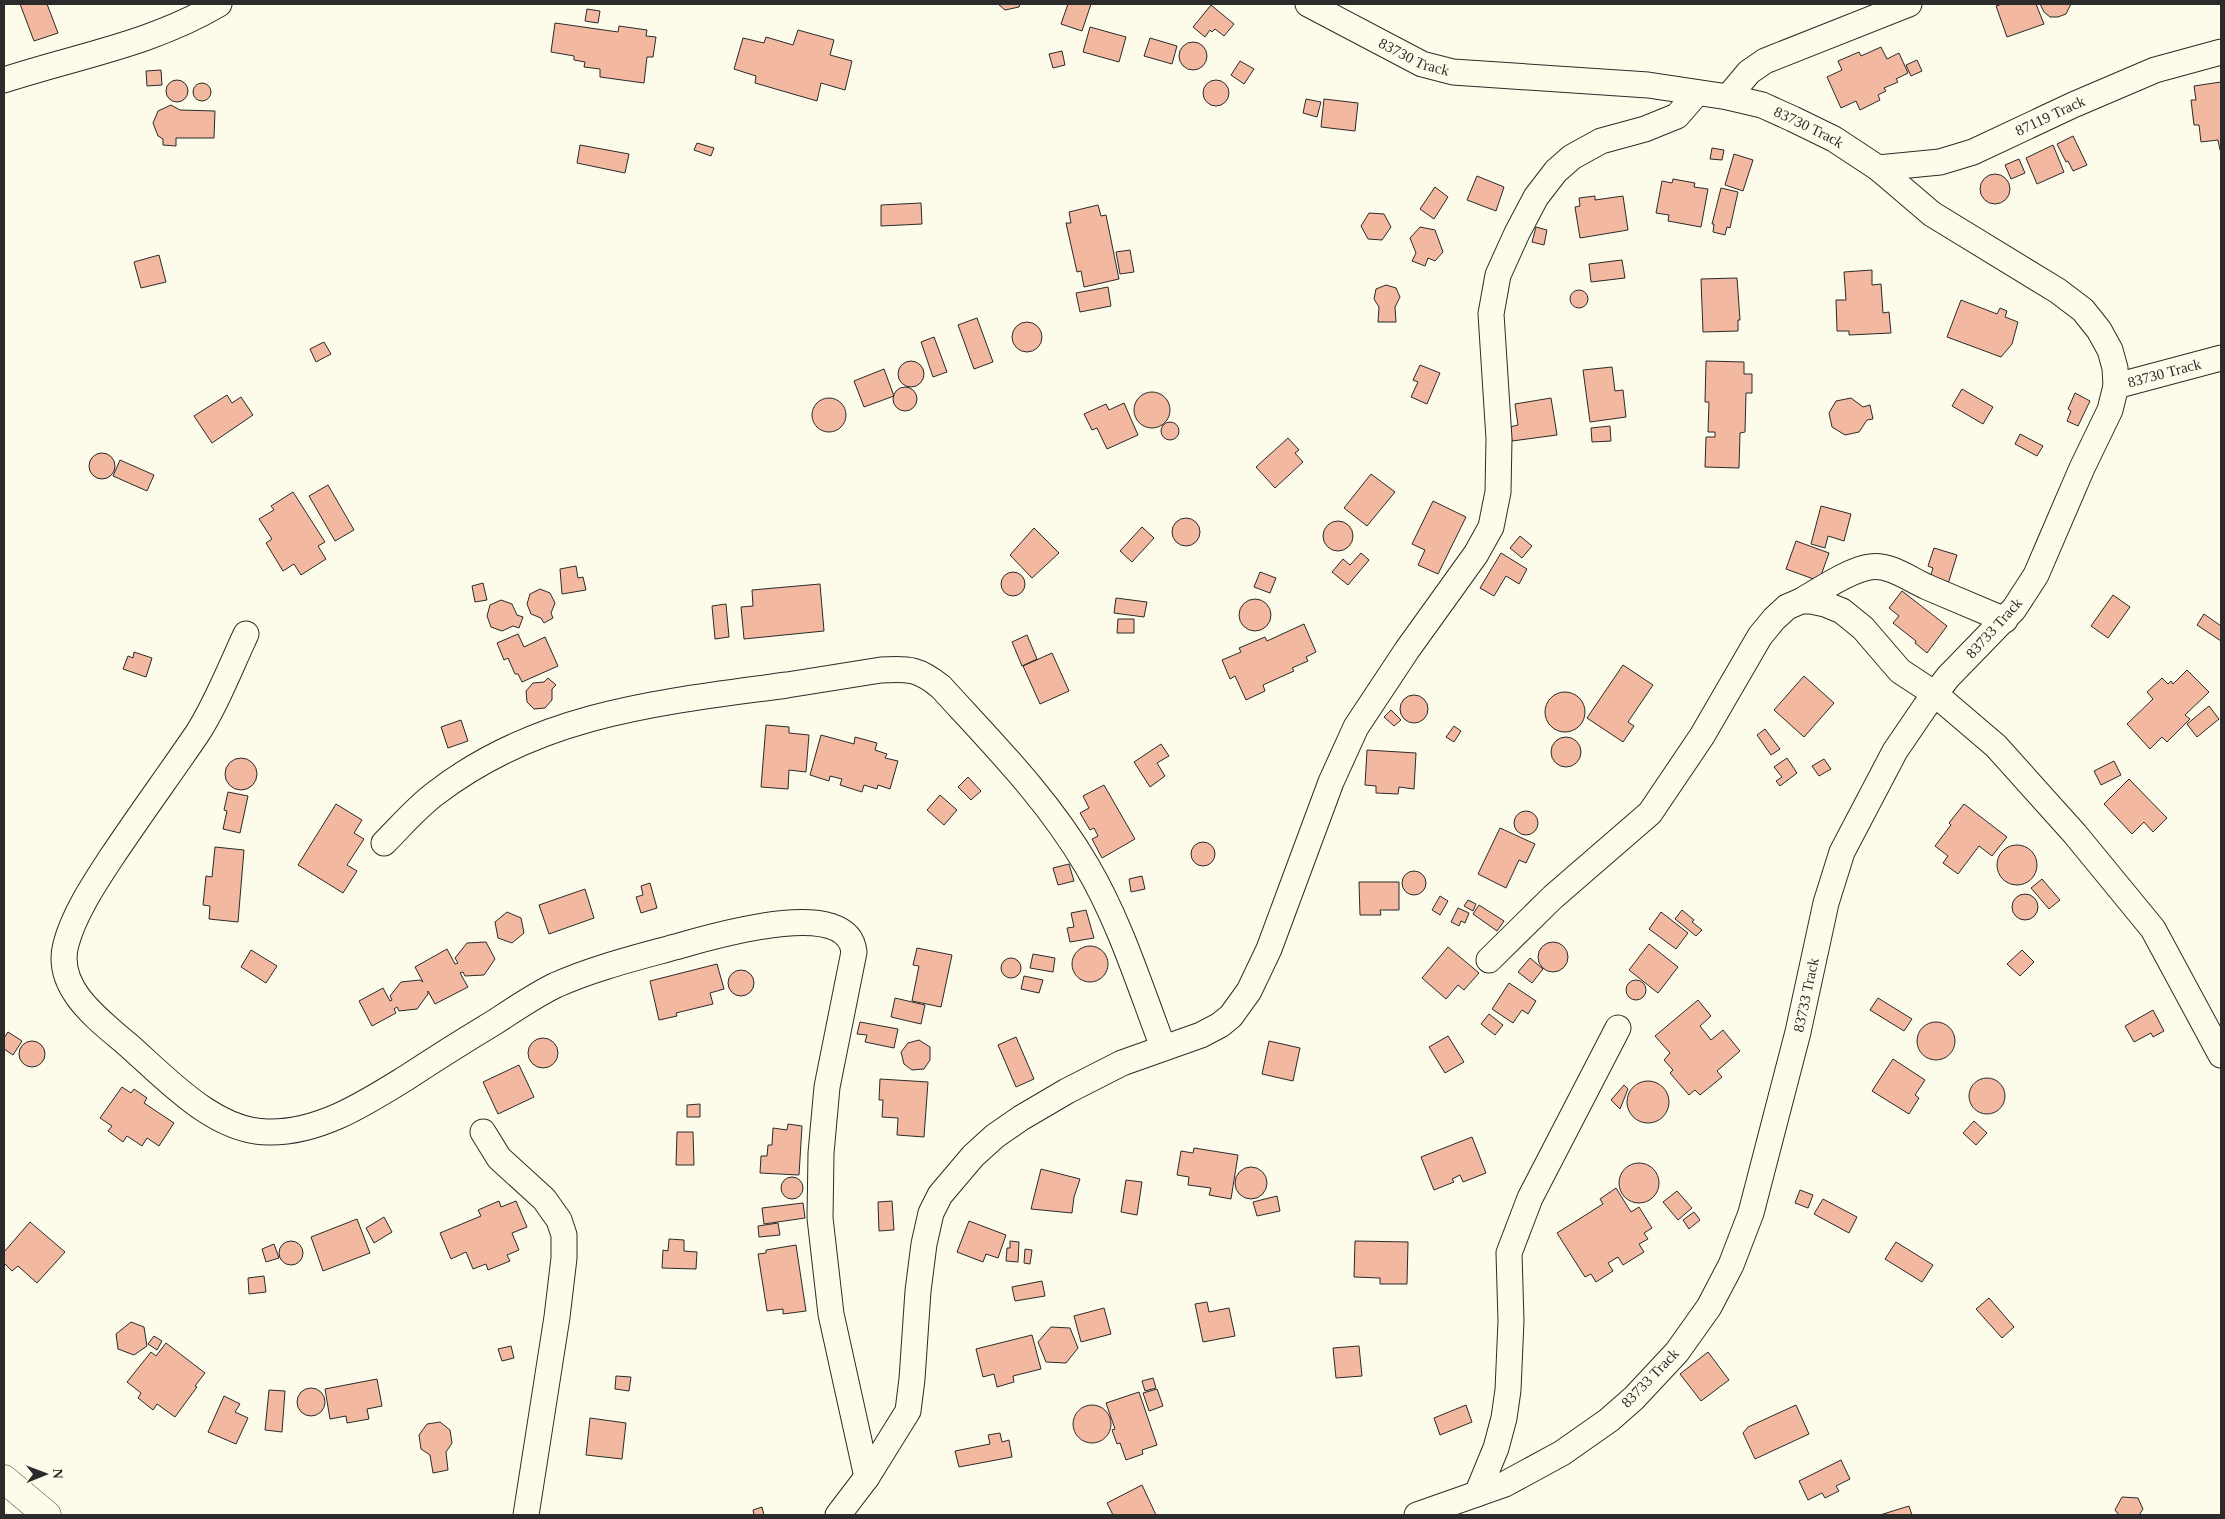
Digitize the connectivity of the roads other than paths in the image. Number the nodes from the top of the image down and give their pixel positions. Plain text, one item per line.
1 (219, 4) edge
2 (1308, 4) edge
3 (1909, 4) edge
4 (2221, 52) edge
5 (4, 80) edge
6 (1697, 93) junction
7 (1728, 97) junction
8 (1878, 168) junction
9 (2221, 358) edge
10 (2116, 386) junction
11 (1801, 601) junction
12 (2005, 620) junction
13 (246, 634) dead end
14 (1935, 694) junction
15 (384, 843) dead end
16 (1489, 960) dead end
17 (1618, 1028) dead end
18 (1163, 1047) junction
19 (2221, 1054) edge
20 (483, 1132) dead end
21 (866, 1477) junction
22 (4, 1479) edge
23 (1477, 1494) junction
24 (47, 1515) edge
25 (526, 1515) edge
26 (838, 1515) edge
27 (1417, 1515) edge

1 - 5 street
2 - 6 street, 83730 Track
3 - 7 street
4 - 8 street, 87119 Track
6 - 7 street, 83730 Track
6 - 18 street
7 - 8 street, 83730 Track
8 - 10 street, 83730 Track
9 - 10 street, 83730 Track
10 - 12 street, 83733 Track
11 - 12 street
11 - 14 street
11 - 16 street
12 - 14 street, 83733 Track
13 - 21 street
14 - 19 street
14 - 23 street, 83733 Track
15 - 18 street
17 - 23 street
18 - 21 street
20 - 25 street
21 - 26 street
22 - 24 street
23 - 27 street, 83733 Track

